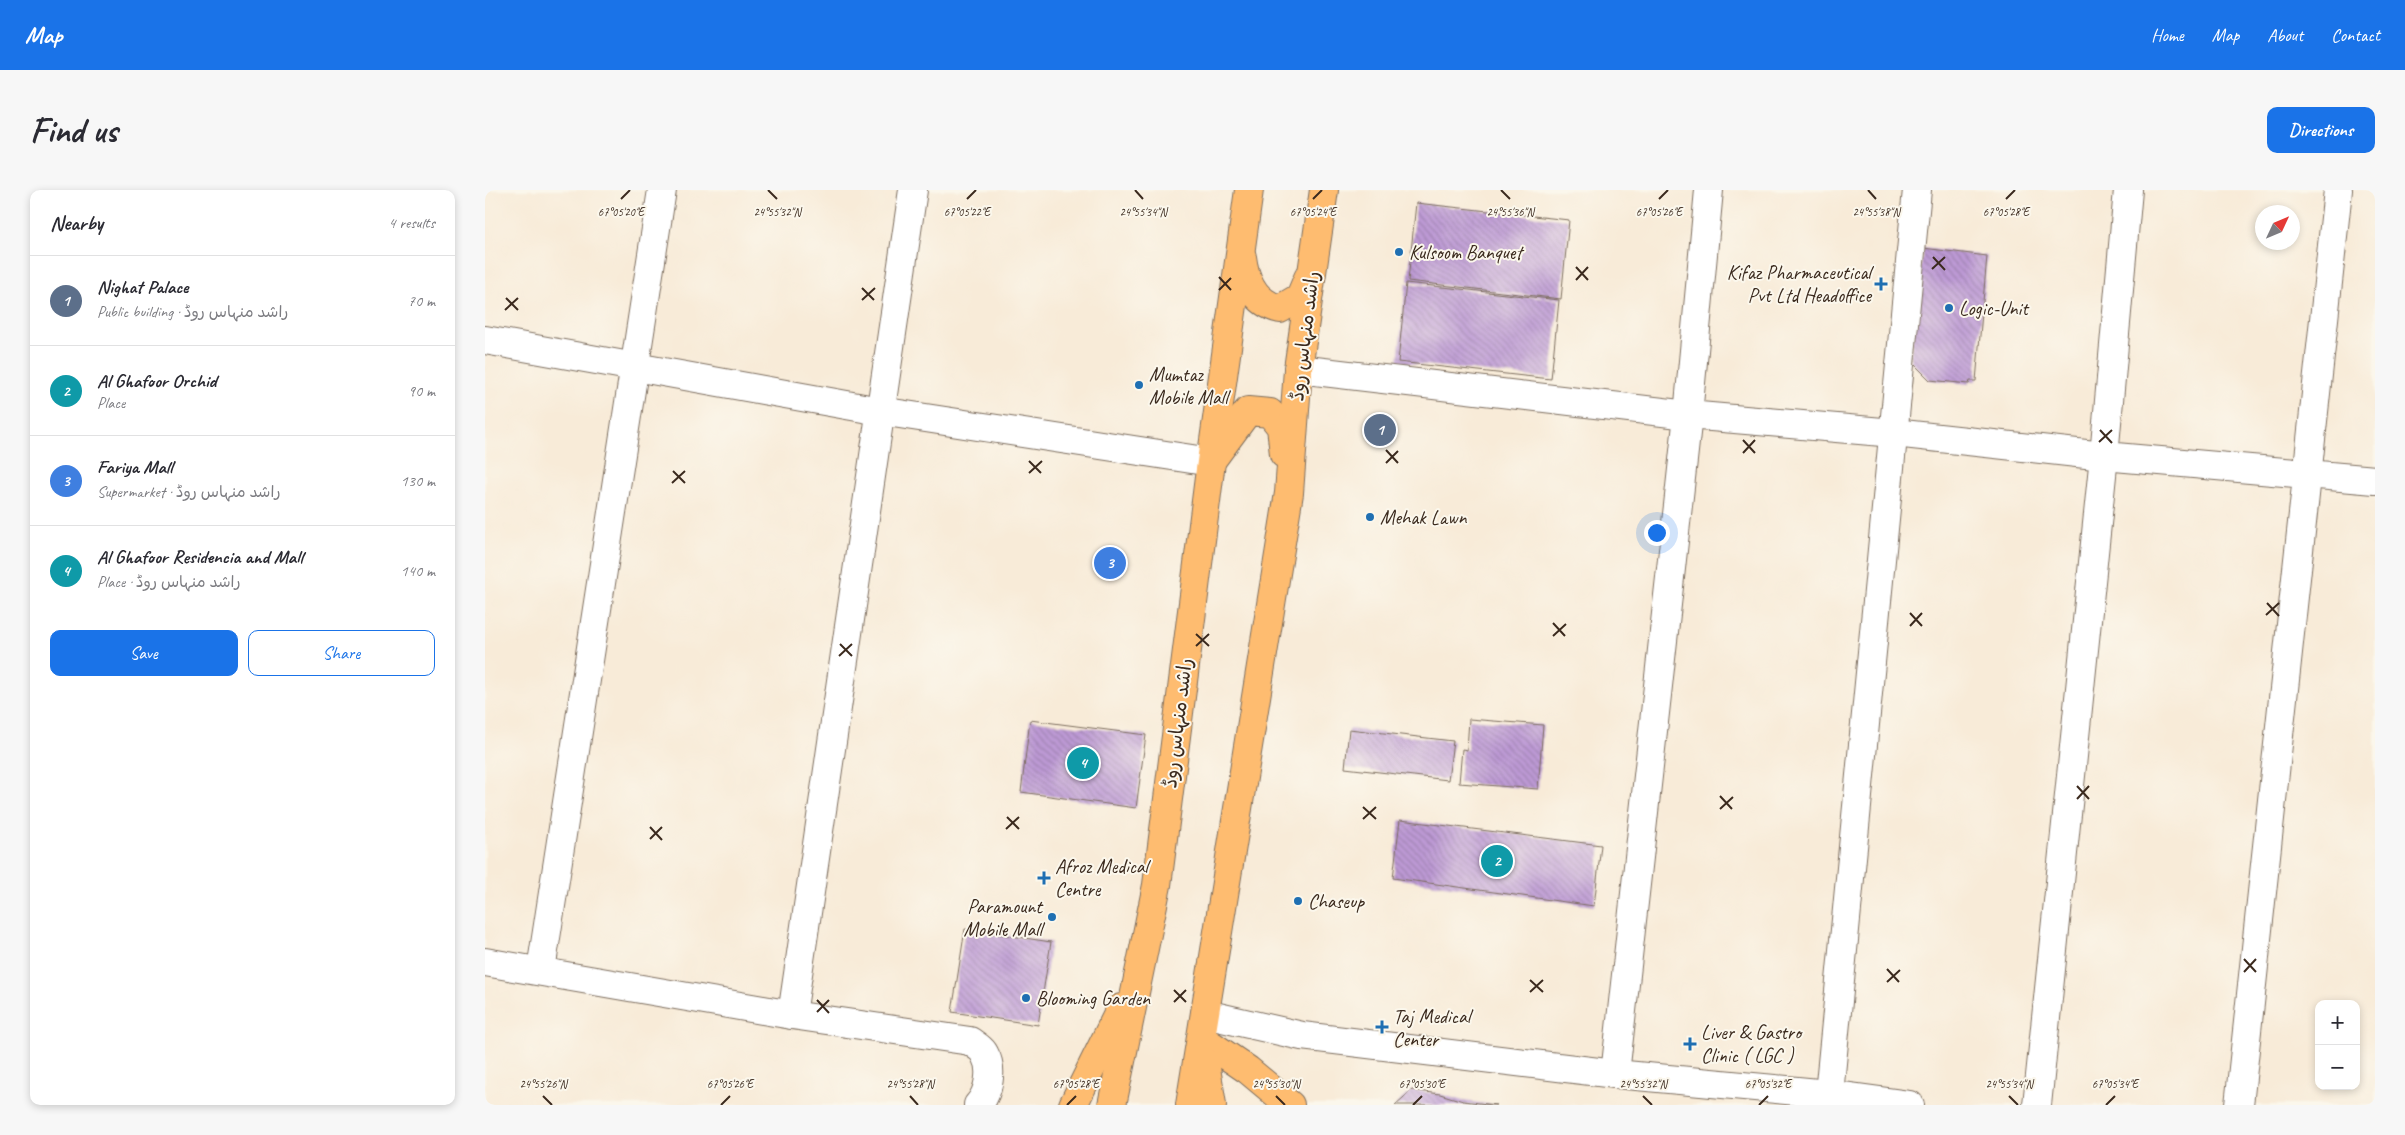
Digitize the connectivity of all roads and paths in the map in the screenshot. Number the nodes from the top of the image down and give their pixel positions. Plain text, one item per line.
1 (662, 190) edge
2 (913, 190) edge
3 (1249, 190) edge
4 (1324, 190) edge
5 (1709, 190) edge
6 (1917, 190) edge
7 (2128, 190) edge
8 (2338, 190) edge
9 (1241, 246) junction
10 (1311, 272) junction
11 (485, 340) edge
12 (635, 367) junction
13 (1297, 369) junction
14 (881, 411) junction
15 (1688, 415) junction
16 (1894, 433) junction
17 (2103, 456) junction
18 (1211, 462) junction
19 (2307, 474) junction
20 (2375, 480) edge
21 (1289, 492) junction
22 (485, 962) edge
23 (541, 970) junction
24 (1139, 971) junction
25 (792, 1015) junction
26 (1203, 1026) junction
27 (1615, 1074) junction
28 (1829, 1094) junction
29 (978, 1105) edge
30 (1073, 1105) edge
31 (1112, 1105) edge
32 (1190, 1105) edge
33 (1212, 1105) edge
34 (1290, 1105) edge
35 (1910, 1105) edge
36 (2037, 1105) edge
37 (2239, 1105) edge

1 - 12 street
2 - 14 street
3 - 9 main road, راشد منہاس روڈ
4 - 10 main road, راشد منہاس روڈ
5 - 15 street
6 - 16 street
7 - 17 street
8 - 19 street
9 - 10 main road
9 - 18 main road, راشد منہاس روڈ
10 - 13 main road, راشد منہاس روڈ
11 - 12 street
12 - 14 street
12 - 23 street
13 - 15 street
13 - 21 main road, راشد منہاس روڈ
14 - 18 street
14 - 25 street
15 - 16 street
15 - 27 street
16 - 17 street
16 - 28 street
17 - 19 street
17 - 36 street
18 - 21 main road
18 - 24 main road, راشد منہاس روڈ
19 - 20 street
19 - 37 street
21 - 26 main road, راشد منہاس روڈ
22 - 23 street
23 - 25 street
24 - 30 main road
24 - 31 main road, راشد منہاس روڈ
25 - 29 street
26 - 27 street
26 - 32 main road, راشد منہاس روڈ
26 - 33 main road
26 - 34 main road
27 - 28 street
28 - 35 street

